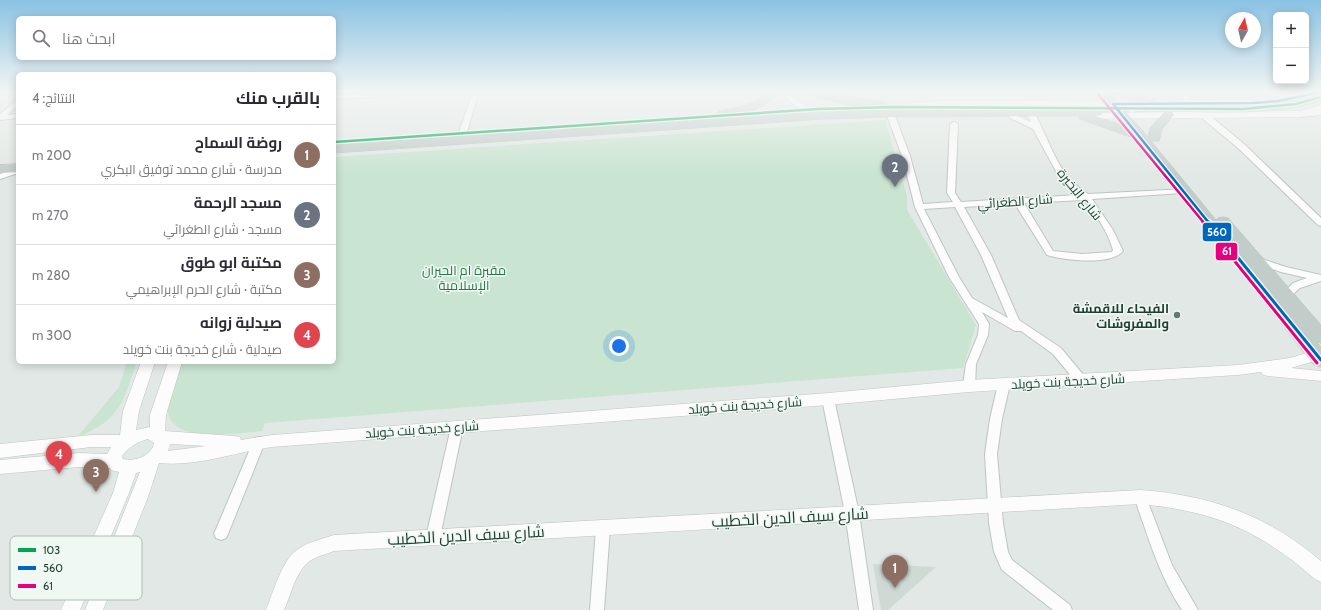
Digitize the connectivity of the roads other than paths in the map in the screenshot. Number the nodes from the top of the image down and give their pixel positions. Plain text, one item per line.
1 (467, 119) edge
2 (678, 119) edge
3 (729, 119) edge
4 (898, 119) edge
5 (1020, 119) edge
6 (1033, 119) edge
7 (1095, 119) edge
8 (1134, 119) edge
9 (1164, 119) edge
10 (1208, 119) edge
11 (954, 124) dead end
12 (1035, 126) junction
13 (463, 132) junction
14 (1148, 138) junction
15 (336, 142) edge
16 (336, 149) edge
17 (16, 161) edge
18 (0, 162) edge
19 (0, 169) edge
20 (16, 169) edge
21 (16, 170) edge
22 (0, 177) edge
23 (1180, 187) junction
24 (1076, 190) junction
25 (1084, 196) junction
26 (956, 201) junction
27 (1018, 201) junction
28 (917, 204) junction
29 (1321, 223) edge
30 (1256, 260) junction
31 (1320, 278) edge
32 (966, 296) junction
33 (1286, 296) junction
34 (1024, 330) junction
35 (1321, 337) edge
36 (1319, 358) edge
37 (147, 364) edge
38 (174, 364) edge
39 (1238, 370) junction
40 (1321, 376) edge
41 (1080, 380) junction
42 (1004, 384) junction
43 (968, 386) junction
44 (828, 399) junction
45 (457, 427) junction
46 (159, 435) junction
47 (126, 441) junction
48 (255, 443) junction
49 (0, 451) edge
50 (154, 457) junction
51 (122, 465) junction
52 (0, 467) edge
53 (1140, 498) junction
54 (996, 506) junction
55 (852, 513) junction
56 (603, 528) junction
57 (221, 534) dead end
58 (102, 536) edge
59 (123, 536) edge
60 (433, 537) junction
61 (1317, 566) edge
62 (74, 600) edge
63 (98, 600) edge
64 (70, 610) edge
65 (94, 610) edge
66 (275, 610) edge
67 (596, 610) edge
68 (866, 610) edge
69 (1065, 610) edge
70 (1191, 610) edge

1 - 13 street
2 - 13 highway
3 - 16 highway
4 - 28 street
5 - 12 street
6 - 12 street, شارع البخيرة
7 - 14 highway
8 - 14 highway
9 - 14 highway
10 - 29 street
11 - 26 street
12 - 24 street, شارع البخيرة
13 - 15 highway
14 - 23 highway
14 - 30 highway
17 - 18 highway
19 - 20 highway
21 - 22 street
23 - 24 street, شارع الطغرائي
23 - 25 street, شارع الطغرائي
23 - 36 highway
24 - 25 street, شارع البخيرة
24 - 26 street, شارع الطغرائي
25 - 27 street, شارع الطغرائي
25 - 27 street, شارع البخيرة
26 - 27 street, شارع الطغرائي
26 - 28 street, شارع الطغرائي
26 - 34 street
28 - 32 street
30 - 31 street
30 - 33 highway
31 - 33 street
32 - 34 street
32 - 43 street
33 - 35 highway
34 - 41 street
36 - 39 street, شارع خديجة بنت خويلد
37 - 47 street
38 - 46 street
39 - 40 street, شارع خديجة بنت خويلد
39 - 41 street, شارع خديجة بنت خويلد
41 - 42 street, شارع خديجة بنت خويلد
42 - 43 street, شارع خديجة بنت خويلد
42 - 54 street
43 - 44 street, شارع خديجة بنت خويلد
44 - 45 street, شارع خديجة بنت خويلد
44 - 55 street
45 - 48 street, شارع خديجة بنت خويلد
45 - 60 street
46 - 47 street, شارع خديجة بنت خويلد
46 - 48 street, شارع خديجة بنت خويلد
46 - 50 street
47 - 49 street
47 - 51 street
48 - 50 street, شارع خديجة بنت خويلد
48 - 57 street
50 - 51 street
50 - 59 street
51 - 52 street
51 - 58 street
53 - 54 street, شارع سيف الدين الخطيب
53 - 61 street, شارع سيف الدين الخطيب
53 - 70 street
54 - 55 street, شارع سيف الدين الخطيب
54 - 69 street
55 - 56 street, شارع سيف الدين الخطيب
55 - 68 street
56 - 60 street, شارع سيف الدين الخطيب
56 - 67 street
60 - 66 street, شارع سيف الدين الخطيب
62 - 64 street
63 - 65 street

